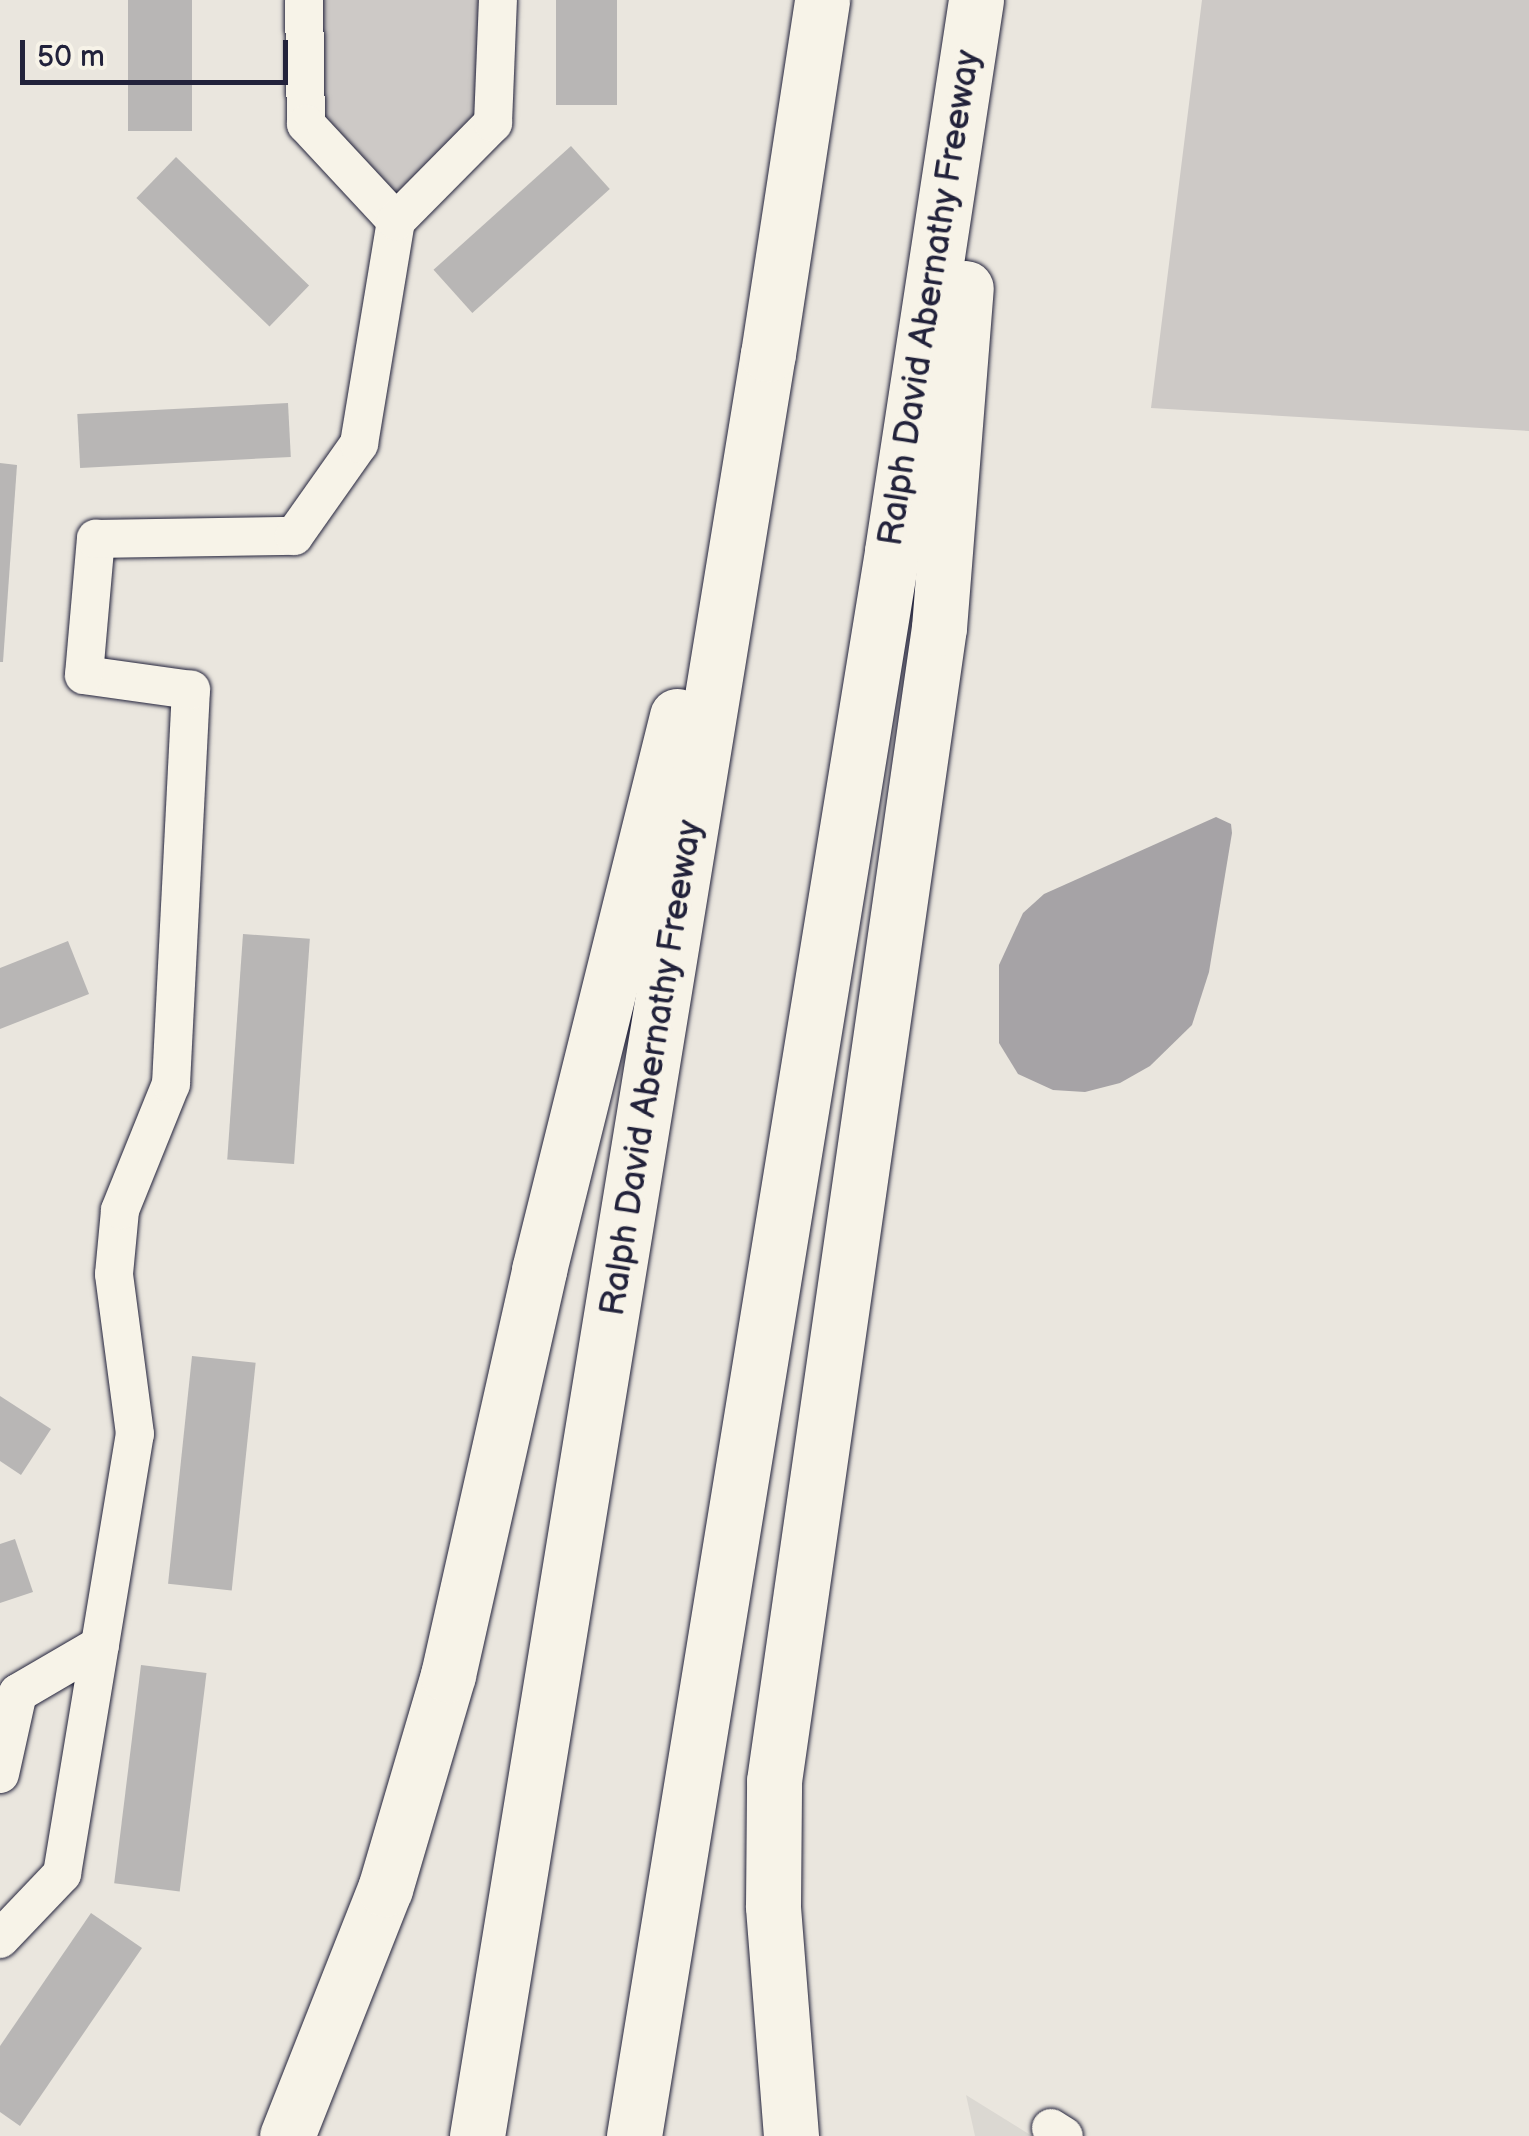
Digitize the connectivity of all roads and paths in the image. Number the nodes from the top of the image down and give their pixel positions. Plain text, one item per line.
1 (304, 0) edge
2 (498, 0) edge
3 (822, 0) edge
4 (976, 0) edge
5 (988, 0) edge
6 (396, 222) junction
7 (768, 354) junction
8 (100, 1644) junction
9 (0, 1774) edge
10 (0, 1940) edge
11 (287, 2136) edge
12 (477, 2136) edge
13 (634, 2136) edge
14 (791, 2136) edge

1 - 6 street
2 - 6 street
3 - 7 highway, Ralph David Abernathy Freeway
4 - 13 highway, Ralph David Abernathy Freeway
5 - 14 highway
6 - 8 street
7 - 11 highway
7 - 12 highway, Ralph David Abernathy Freeway
8 - 9 street
8 - 10 street

